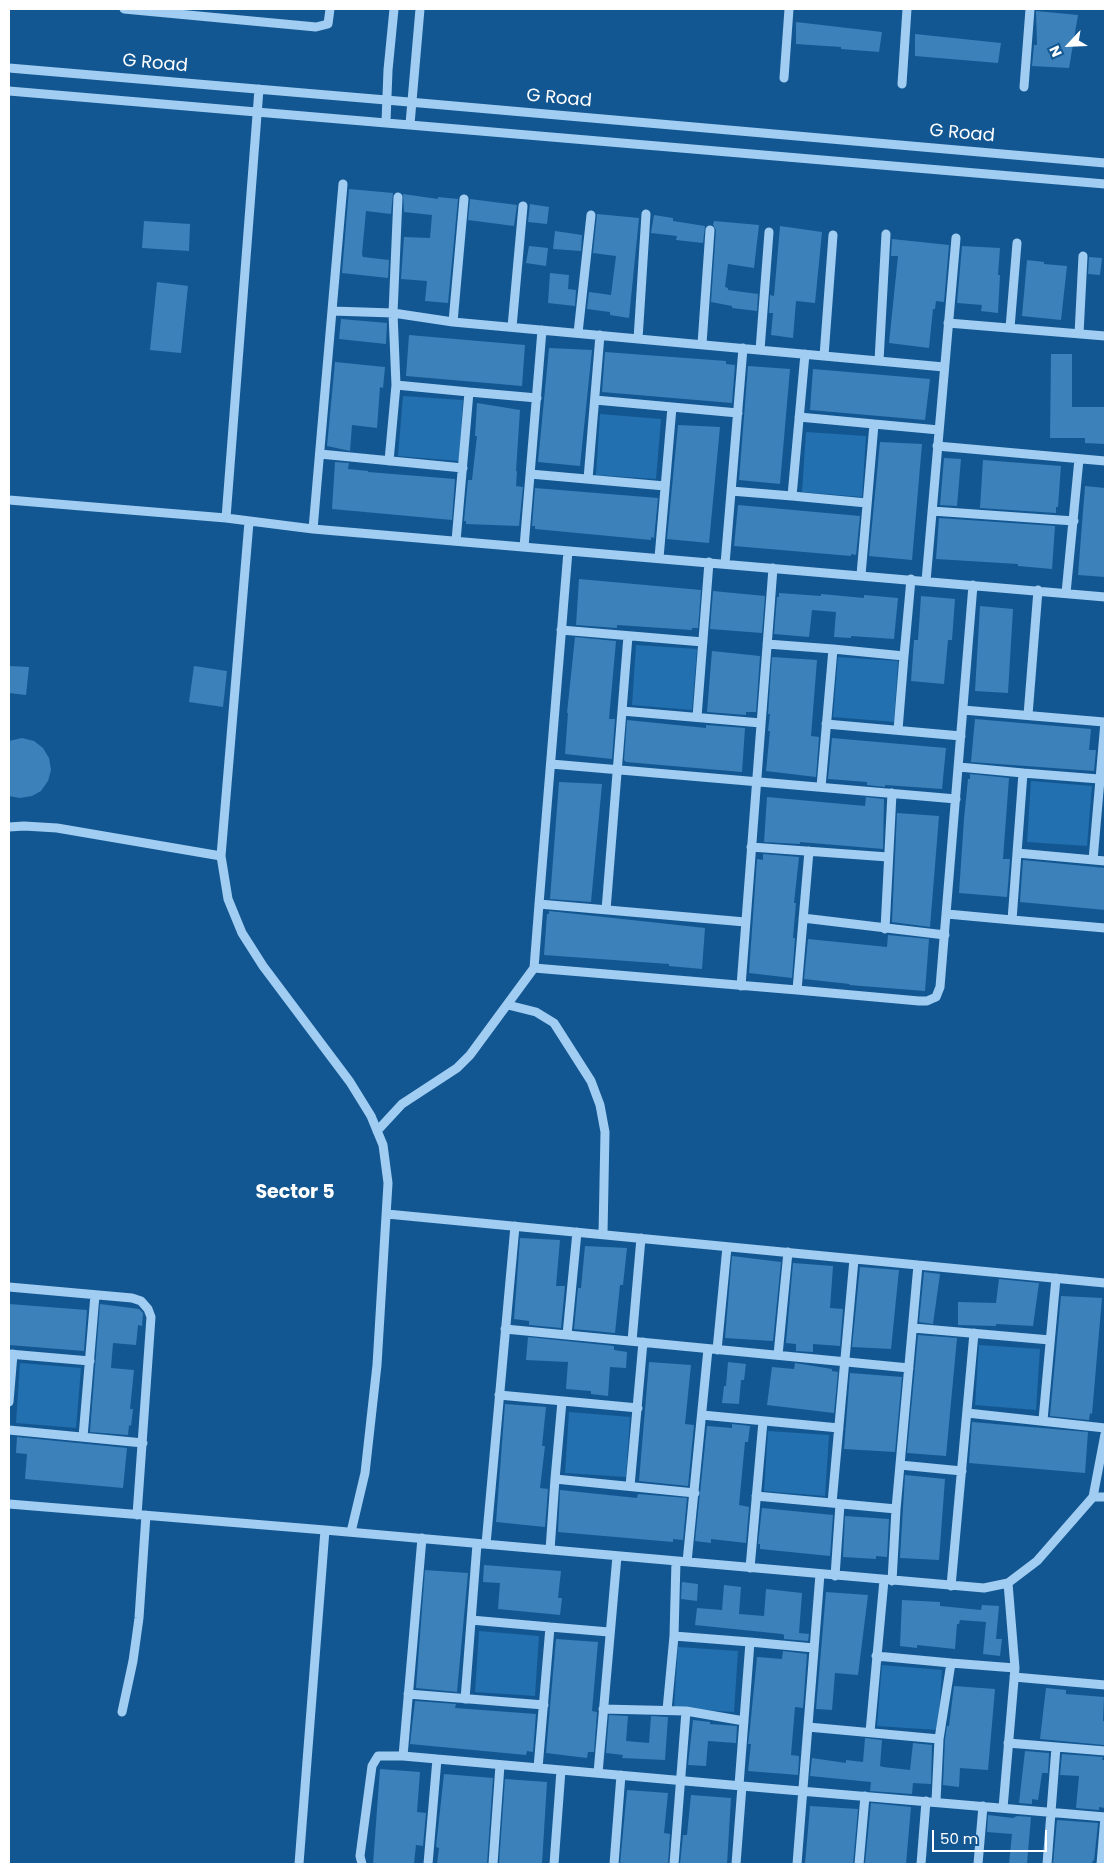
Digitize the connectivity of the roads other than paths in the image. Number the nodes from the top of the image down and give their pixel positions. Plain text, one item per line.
1 (124, 9) edge
2 (330, 9) edge
3 (394, 9) edge
4 (420, 9) edge
5 (789, 9) edge
6 (907, 9) edge
7 (1030, 9) edge
8 (9, 68) edge
9 (784, 78) dead end
10 (902, 84) dead end
11 (1024, 87) dead end
12 (259, 89) junction
13 (9, 91) edge
14 (386, 100) junction
15 (412, 102) junction
16 (258, 112) junction
17 (386, 122) junction
18 (410, 124) junction
19 (1105, 163) edge
20 (343, 184) dead end
21 (1105, 184) edge
22 (398, 197) dead end
23 (464, 199) dead end
24 (523, 206) dead end
25 (646, 214) dead end
26 (591, 215) dead end
27 (710, 230) dead end
28 (769, 232) dead end
29 (886, 234) dead end
30 (833, 235) dead end
31 (956, 238) dead end
32 (1017, 243) dead end
33 (1083, 256) dead end
34 (332, 310) junction
35 (393, 313) junction
36 (453, 322) junction
37 (948, 323) junction
38 (512, 327) junction
39 (1010, 328) junction
40 (542, 330) junction
41 (578, 333) junction
42 (1079, 334) junction
43 (600, 335) junction
44 (1105, 336) edge
45 (638, 339) junction
46 (702, 344) junction
47 (743, 348) junction
48 (760, 350) junction
49 (805, 354) junction
50 (824, 356) junction
51 (879, 361) junction
52 (944, 367) junction
53 (396, 385) junction
54 (469, 392) junction
55 (536, 398) junction
56 (594, 400) junction
57 (672, 407) junction
58 (738, 413) junction
59 (799, 417) junction
60 (874, 424) junction
61 (939, 430) junction
62 (938, 446) junction
63 (320, 454) junction
64 (1079, 458) junction
65 (389, 461) junction
66 (1105, 461) edge
67 (463, 468) junction
68 (530, 474) junction
69 (588, 479) junction
70 (665, 486) junction
71 (731, 491) junction
72 (792, 496) junction
73 (9, 500) edge
74 (867, 503) junction
75 (932, 511) junction
76 (226, 518) junction
77 (1074, 521) junction
78 (249, 522) junction
79 (313, 529) junction
80 (456, 541) junction
81 (524, 547) junction
82 (568, 550) junction
83 (659, 558) junction
84 (709, 562) junction
85 (725, 564) junction
86 (774, 568) junction
87 (861, 575) junction
88 (911, 579) junction
89 (926, 580) junction
90 (973, 585) junction
91 (1038, 590) junction
92 (1066, 592) junction
93 (1105, 597) edge
94 (561, 630) junction
95 (628, 636) junction
96 (703, 642) junction
97 (767, 644) junction
98 (832, 649) junction
99 (904, 656) junction
100 (963, 710) junction
101 (622, 711) junction
102 (1028, 715) junction
103 (697, 717) junction
104 (1105, 722) edge
105 (761, 723) junction
106 (826, 724) junction
107 (898, 730) junction
108 (961, 736) junction
109 (551, 764) junction
110 (959, 767) junction
111 (617, 770) junction
112 (1024, 773) junction
113 (1099, 779) junction
114 (756, 782) junction
115 (821, 787) junction
116 (892, 793) junction
117 (956, 798) junction
118 (9, 827) edge
119 (751, 847) junction
120 (808, 851) junction
121 (1017, 853) junction
122 (221, 856) junction
123 (888, 857) junction
124 (1093, 860) junction
125 (1105, 861) edge
126 (539, 904) junction
127 (606, 910) junction
128 (947, 914) junction
129 (803, 918) junction
130 (1012, 920) junction
131 (745, 922) junction
132 (885, 928) junction
133 (1105, 928) edge
134 (945, 935) junction
135 (534, 968) junction
136 (741, 986) junction
137 (797, 990) junction
138 (508, 1004) junction
139 (377, 1131) junction
140 (387, 1214) junction
141 (515, 1226) junction
142 (577, 1232) junction
143 (603, 1234) junction
144 (641, 1238) junction
145 (727, 1246) junction
146 (788, 1252) junction
147 (854, 1259) junction
148 (918, 1265) junction
149 (1056, 1278) junction
150 (1105, 1283) edge
151 (9, 1287) edge
152 (95, 1294) junction
153 (913, 1328) junction
154 (505, 1329) junction
155 (974, 1333) junction
156 (567, 1335) junction
157 (1050, 1340) junction
158 (632, 1341) junction
159 (643, 1342) junction
160 (713, 1349) junction
161 (11, 1354) edge
162 (778, 1355) junction
163 (90, 1361) junction
164 (845, 1362) junction
165 (909, 1368) junction
166 (500, 1394) junction
167 (562, 1401) junction
168 (9, 1402) edge
169 (638, 1408) junction
170 (967, 1413) junction
171 (702, 1415) junction
172 (1043, 1420) junction
173 (763, 1421) junction
174 (839, 1428) junction
175 (1105, 1428) edge
176 (9, 1430) edge
177 (1105, 1434) edge
178 (83, 1437) junction
179 (143, 1443) junction
180 (900, 1465) junction
181 (962, 1470) junction
182 (555, 1479) junction
183 (630, 1486) junction
184 (695, 1493) junction
185 (756, 1496) junction
186 (1093, 1497) junction
187 (1105, 1497) edge
188 (836, 1503) junction
189 (9, 1504) edge
190 (896, 1509) junction
191 (142, 1515) junction
192 (325, 1530) junction
193 (351, 1532) junction
194 (422, 1538) junction
195 (482, 1544) junction
196 (550, 1550) junction
197 (617, 1556) junction
198 (676, 1561) junction
199 (687, 1562) junction
200 (750, 1568) junction
201 (820, 1574) junction
202 (835, 1576) junction
203 (888, 1581) junction
204 (1008, 1583) junction
205 (951, 1586) junction
206 (472, 1620) junction
207 (550, 1627) junction
208 (610, 1632) junction
209 (674, 1636) junction
210 (750, 1642) junction
211 (814, 1648) junction
212 (876, 1656) junction
213 (951, 1663) junction
214 (1014, 1672) junction
215 (1105, 1685) edge
216 (408, 1694) junction
217 (465, 1699) junction
218 (544, 1705) junction
219 (603, 1709) junction
220 (667, 1710) junction
221 (686, 1711) junction
222 (122, 1712) dead end
223 (744, 1721) junction
224 (808, 1727) junction
225 (870, 1732) junction
226 (939, 1739) junction
227 (1008, 1743) junction
228 (1056, 1747) junction
229 (1105, 1751) edge
230 (403, 1756) junction
231 (437, 1759) junction
232 (500, 1765) junction
233 (538, 1768) junction
234 (561, 1770) junction
235 (598, 1773) junction
236 (620, 1775) junction
237 (681, 1780) junction
238 (740, 1785) junction
239 (803, 1791) junction
240 (865, 1796) junction
241 (931, 1801) junction
242 (983, 1806) junction
243 (1003, 1808) junction
244 (1051, 1812) junction
245 (1105, 1817) edge
246 (299, 1864) edge
247 (362, 1864) edge
248 (428, 1864) edge
249 (493, 1864) edge
250 (554, 1864) edge
251 (614, 1864) edge
252 (674, 1864) edge
253 (736, 1864) edge
254 (797, 1864) edge
255 (859, 1864) edge
256 (921, 1864) edge
257 (978, 1864) edge
258 (1046, 1864) edge
259 (1101, 1864) edge

1 - 2 street
3 - 14 street
4 - 15 street
5 - 9 street
6 - 10 street
7 - 11 street
8 - 12 street, G Road
12 - 14 street, G Road
12 - 16 street
13 - 16 street
14 - 15 street, G Road
14 - 17 street
15 - 18 street
15 - 19 street, G Road
16 - 17 street
16 - 76 street
17 - 18 street
18 - 21 street
20 - 34 street
22 - 35 street
23 - 36 street
24 - 38 street
25 - 45 street
26 - 41 street
27 - 46 street
28 - 48 street
29 - 51 street
30 - 50 street
31 - 37 street
32 - 39 street
33 - 42 street
34 - 35 street
34 - 63 street
35 - 36 street
35 - 53 street
36 - 38 street
37 - 39 street
37 - 52 street
38 - 40 street
39 - 42 street
40 - 41 street
40 - 55 street
41 - 43 street
42 - 44 street
43 - 45 street
43 - 56 street
45 - 46 street
46 - 47 street
47 - 48 street
47 - 58 street
48 - 49 street
49 - 50 street
49 - 59 street
50 - 51 street
51 - 52 street
52 - 61 street
53 - 54 street
53 - 65 street
54 - 55 street
54 - 67 street
55 - 68 street
56 - 57 street
56 - 69 street
57 - 58 street
57 - 70 street
58 - 71 street
59 - 60 street
59 - 72 street
60 - 61 street
60 - 74 street
61 - 62 street
62 - 64 street
62 - 75 street
63 - 65 street
63 - 79 street
64 - 66 street
64 - 77 street
65 - 67 street
67 - 80 street
68 - 69 street
68 - 81 street
69 - 70 street
70 - 83 street
71 - 72 street
71 - 85 street
72 - 74 street
73 - 76 street
74 - 87 street
75 - 77 street
75 - 89 street
76 - 78 street
77 - 92 street
78 - 79 street
78 - 122 street
79 - 80 street
80 - 81 street
81 - 82 street
82 - 83 street
82 - 94 street
83 - 84 street
84 - 85 street
84 - 96 street
85 - 86 street
86 - 87 street
86 - 97 street
87 - 88 street
88 - 89 street
88 - 99 street
89 - 90 street
90 - 91 street
90 - 100 street
91 - 92 street
91 - 102 street
92 - 93 street
94 - 95 street
94 - 109 street
95 - 96 street
95 - 101 street
96 - 103 street
97 - 98 street
97 - 105 street
98 - 99 street
98 - 106 street
99 - 107 street
100 - 102 street
100 - 108 street
101 - 103 street
101 - 111 street
102 - 104 street
103 - 105 street
104 - 113 street
105 - 114 street
106 - 107 street
106 - 115 street
107 - 108 street
108 - 110 street
109 - 111 street
109 - 126 street
110 - 112 street
110 - 117 street
111 - 114 street
111 - 127 street
112 - 113 street
112 - 121 street
113 - 124 street
114 - 115 street
114 - 119 street
115 - 116 street
116 - 117 street
116 - 123 street
117 - 128 street
118 - 122 street
119 - 120 street
119 - 131 street
120 - 123 street
120 - 129 street
121 - 124 street
121 - 130 street
122 - 139 street
123 - 132 street
124 - 125 street
126 - 127 street
126 - 135 street
127 - 131 street
128 - 130 street
128 - 134 street
129 - 132 street
129 - 137 street
130 - 133 street
131 - 136 street
132 - 134 street
134 - 137 street
135 - 136 street
135 - 138 street
136 - 137 street
138 - 139 street
138 - 143 street
139 - 140 street
140 - 141 street
140 - 193 street
141 - 142 street
141 - 154 street
142 - 143 street
142 - 156 street
143 - 144 street
144 - 145 street
144 - 158 street
145 - 146 street
145 - 160 street
146 - 147 street
146 - 162 street
147 - 148 street
147 - 164 street
148 - 149 street
148 - 153 street
149 - 150 street
149 - 157 street
151 - 152 street
152 - 163 street
152 - 179 street
153 - 155 street
153 - 165 street
154 - 156 street
154 - 166 street
155 - 157 street
155 - 170 street
156 - 158 street
157 - 172 street
158 - 159 street
159 - 160 street
159 - 169 street
160 - 162 street
160 - 171 street
161 - 163 street
161 - 168 street
162 - 164 street
163 - 178 street
164 - 165 street
164 - 174 street
165 - 180 street
166 - 167 street
166 - 195 street
167 - 169 street
167 - 182 street
169 - 183 street
170 - 172 street
170 - 181 street
171 - 173 street
171 - 184 street
172 - 175 street
173 - 174 street
173 - 185 street
174 - 188 street
176 - 178 street
177 - 186 street
178 - 179 street
179 - 191 street
180 - 181 street
180 - 190 street
181 - 205 street
182 - 183 street
182 - 196 street
183 - 184 street
184 - 199 street
185 - 188 street
185 - 200 street
186 - 187 street
186 - 204 street
188 - 190 street
188 - 202 street
189 - 191 street
190 - 203 street
191 - 192 street
191 - 222 street
192 - 193 street
192 - 246 street
193 - 194 street
194 - 195 street
194 - 216 street
195 - 196 street
195 - 206 street
196 - 197 street
197 - 198 street
197 - 208 street
198 - 199 street
198 - 209 street
199 - 200 street
200 - 201 street
201 - 202 street
201 - 211 street
202 - 203 street
203 - 205 street
203 - 212 street
204 - 205 street
204 - 214 street
206 - 207 street
206 - 217 street
207 - 208 street
207 - 218 street
208 - 219 street
209 - 210 street
209 - 220 street
210 - 211 street
210 - 223 street
211 - 224 street
212 - 213 street
212 - 225 street
213 - 214 street
213 - 226 street
214 - 215 street
214 - 227 street
216 - 217 street
216 - 230 street
217 - 218 street
218 - 233 street
219 - 220 street
219 - 235 street
220 - 221 street
221 - 223 street
221 - 237 street
223 - 238 street
224 - 225 street
224 - 239 street
225 - 226 street
226 - 241 street
227 - 228 street
227 - 243 street
228 - 229 street
228 - 244 street
230 - 231 street
230 - 247 street
231 - 232 street
231 - 248 street
232 - 233 street
232 - 249 street
233 - 234 street
234 - 235 street
234 - 250 street
235 - 236 street
236 - 237 street
236 - 251 street
237 - 238 street
237 - 252 street
238 - 239 street
238 - 253 street
239 - 240 street
239 - 254 street
240 - 241 street
240 - 255 street
241 - 242 street
241 - 256 street
242 - 243 street
242 - 257 street
243 - 244 street
244 - 245 street
244 - 258 street
245 - 259 street

